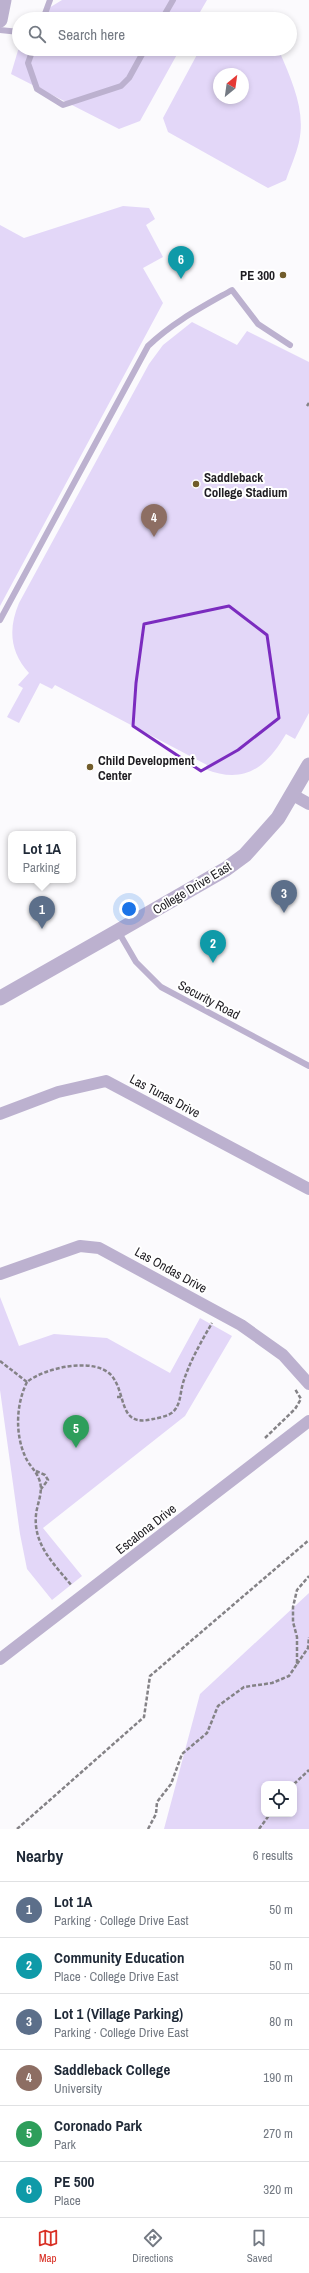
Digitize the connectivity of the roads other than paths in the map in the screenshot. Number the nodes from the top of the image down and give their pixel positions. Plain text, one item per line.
1 (4, 0) edge
2 (50, 0) edge
3 (172, 0) edge
4 (46, 12) edge
5 (166, 12) edge
6 (0, 20) edge
7 (0, 30) edge
8 (12, 31) edge
9 (30, 56) edge
10 (141, 56) edge
11 (290, 345) dead end
12 (0, 620) edge
13 (309, 765) edge
14 (293, 795) junction
15 (309, 804) edge
16 (118, 932) junction
17 (0, 998) edge
18 (309, 1066) edge
19 (0, 1114) edge
20 (309, 1189) edge
21 (0, 1274) edge
22 (309, 1384) edge
23 (309, 1421) edge
24 (0, 1659) edge

1 - 6 street
2 - 4 lane
3 - 5 lane
7 - 8 lane
9 - 10 lane
11 - 12 lane
13 - 14 street, College Drive East
14 - 15 street
14 - 16 street, College Drive East
16 - 17 street, College Drive East
16 - 18 lane, Security Road
19 - 20 street, Las Tunas Drive
21 - 22 street, Las Ondas Drive
23 - 24 street, Escalona Drive

